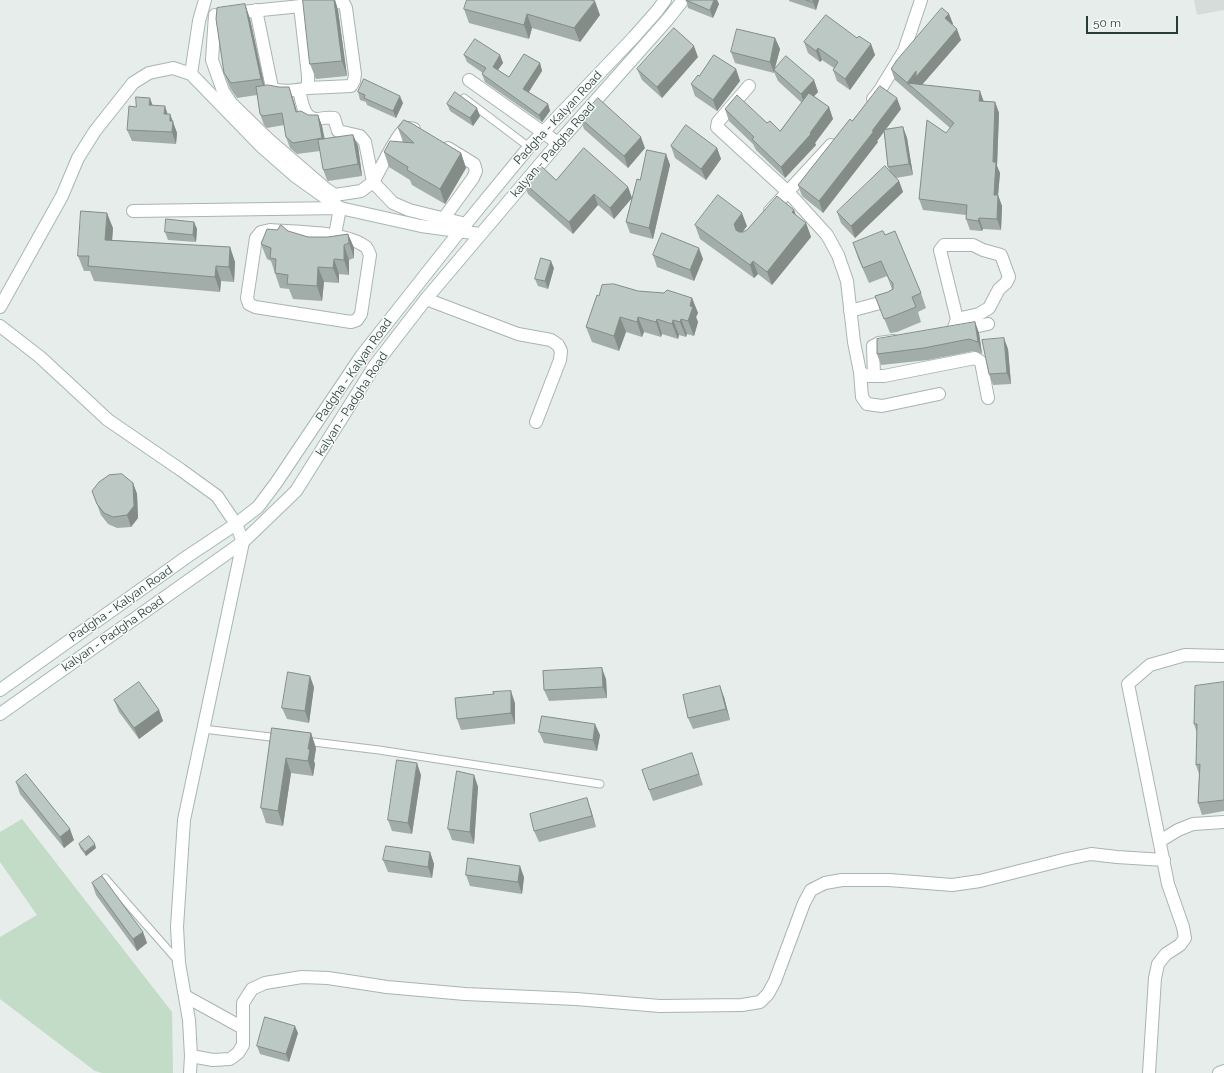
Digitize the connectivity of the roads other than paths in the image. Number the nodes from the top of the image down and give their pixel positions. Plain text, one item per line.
1 (665, 0) edge
2 (683, 0) edge
3 (921, 0) edge
4 (344, 2) edge
5 (203, 6) edge
6 (300, 6) junction
7 (263, 7) edge
8 (657, 11) junction
9 (214, 15) junction
10 (668, 20) junction
11 (600, 72) junction
12 (191, 74) junction
13 (469, 80) dead end
14 (613, 81) junction
15 (749, 86) dead end
16 (303, 89) junction
17 (464, 98) edge
18 (865, 108) edge
19 (544, 132) junction
20 (426, 135) edge
21 (839, 136) edge
22 (440, 143) edge
23 (558, 143) junction
24 (529, 147) junction
25 (373, 182) junction
26 (788, 192) junction
27 (340, 208) junction
28 (133, 211) dead end
29 (444, 218) junction
30 (761, 221) edge
31 (463, 227) junction
32 (480, 234) junction
33 (335, 235) junction
34 (426, 299) junction
35 (891, 300) edge
36 (0, 307) edge
37 (850, 311) junction
38 (957, 319) junction
39 (988, 324) dead end
40 (0, 326) edge
41 (953, 331) junction
42 (938, 334) edge
43 (902, 340) edge
44 (854, 342) junction
45 (873, 346) junction
46 (362, 355) junction
47 (375, 365) junction
48 (860, 372) junction
49 (874, 376) junction
50 (939, 394) dead end
51 (988, 398) dead end
52 (536, 422) dead end
53 (236, 524) junction
54 (243, 542) junction
55 (1224, 656) edge
56 (0, 690) edge
57 (0, 714) edge
58 (204, 729) junction
59 (285, 739) edge
60 (301, 740) edge
61 (600, 784) dead end
62 (1224, 822) edge
63 (1160, 841) junction
64 (1164, 860) junction
65 (104, 878) edge
66 (179, 963) junction
67 (185, 996) junction
68 (243, 1028) junction
69 (191, 1056) junction
70 (1224, 1071) edge
71 (190, 1073) edge
72 (1149, 1073) edge
73 (1220, 1073) edge

1 - 8 street, Padgha - Kalyan Road
2 - 10 street, kalyan - Padgha Road
3 - 18 street
4 - 6 street
4 - 16 street
5 - 9 street
5 - 12 street
6 - 7 street
6 - 16 street
7 - 9 street
7 - 16 street
8 - 10 street
8 - 11 street, Padgha - Kalyan Road
9 - 25 street
10 - 14 street, kalyan - Padgha Road
11 - 14 street
11 - 19 street, Padgha - Kalyan Road
12 - 27 street
12 - 36 street
13 - 19 street
14 - 23 street, kalyan - Padgha Road
15 - 26 street
16 - 25 street
17 - 24 lane
19 - 23 street
19 - 24 street, Padgha - Kalyan Road
20 - 25 street
21 - 26 street
22 - 29 street
23 - 32 street, kalyan - Padgha Road
24 - 31 street, Padgha - Kalyan Road
25 - 29 street
26 - 30 street
26 - 37 street
27 - 28 street
27 - 31 street
27 - 33 street
29 - 31 street
31 - 32 street
31 - 46 street, Padgha - Kalyan Road
32 - 34 street, kalyan - Padgha Road
33 - 33 street
34 - 47 street, kalyan - Padgha Road
34 - 52 street
35 - 37 street
37 - 44 street
38 - 38 street
38 - 41 street
39 - 41 street
40 - 53 street
41 - 42 street
43 - 45 street
44 - 45 street
44 - 48 street
45 - 49 street
46 - 47 street
46 - 53 street, Padgha - Kalyan Road
47 - 54 street, kalyan - Padgha Road
48 - 49 street
48 - 50 street
49 - 51 street
53 - 54 street
53 - 56 street, Padgha - Kalyan Road
54 - 57 street, kalyan - Padgha Road
54 - 58 street
55 - 63 street
58 - 59 lane
58 - 66 street
60 - 61 lane
62 - 63 street
63 - 64 street
64 - 68 street
64 - 72 street
65 - 66 lane
66 - 67 street
67 - 68 street
67 - 69 street
68 - 69 street
69 - 71 street
70 - 73 street

